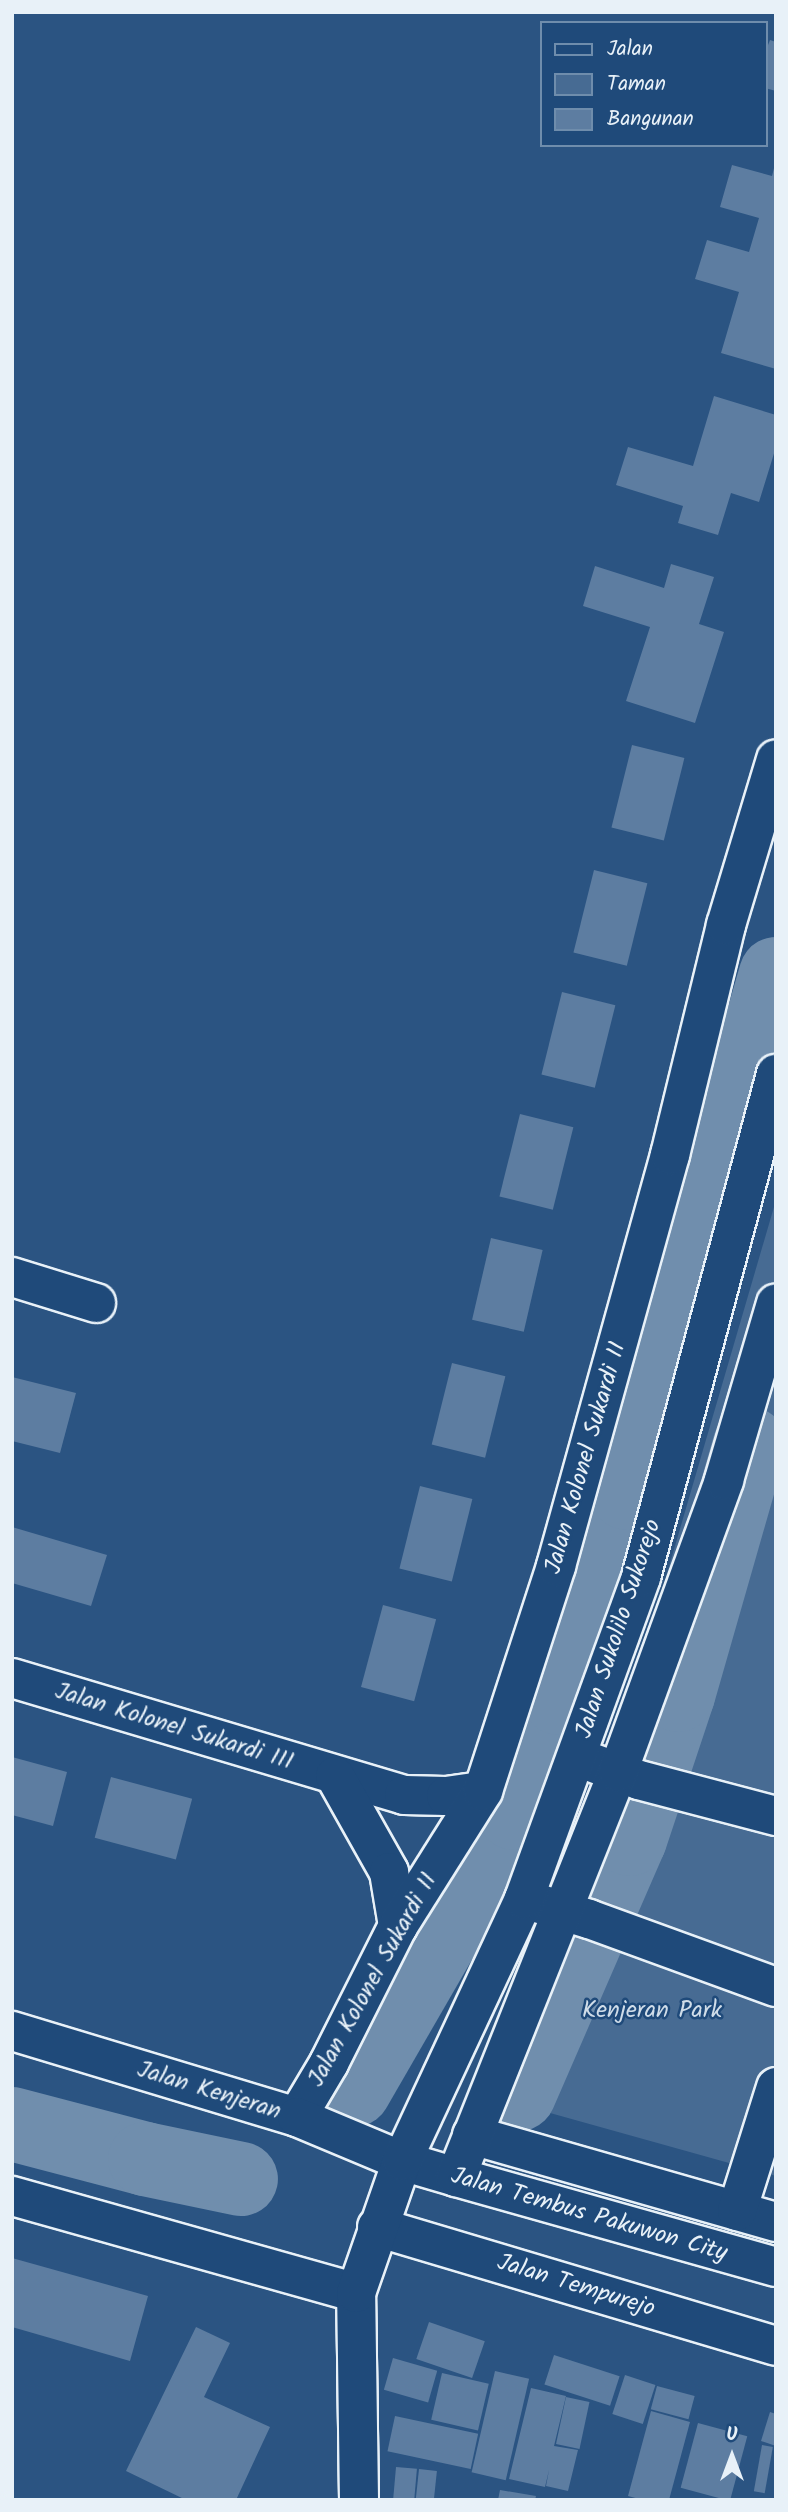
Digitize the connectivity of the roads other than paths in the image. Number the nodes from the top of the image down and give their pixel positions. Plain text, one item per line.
1 (776, 759) edge
2 (776, 1074) edge
3 (12, 1277) edge
4 (96, 1303) dead end
5 (776, 1303) edge
6 (12, 1678) edge
7 (577, 1757) junction
8 (335, 1776) junction
9 (638, 1779) junction
10 (483, 1791) junction
11 (776, 1816) edge
12 (524, 1899) junction
13 (585, 1918) junction
14 (398, 1926) junction
15 (776, 1987) edge
16 (12, 2031) edge
17 (776, 2087) edge
18 (423, 2116) junction
19 (297, 2117) junction
20 (472, 2135) junction
21 (402, 2161) junction
22 (456, 2177) junction
23 (12, 2196) edge
24 (737, 2211) junction
25 (776, 2222) edge
26 (377, 2227) junction
27 (776, 2267) edge
28 (356, 2293) junction
29 (776, 2346) edge
30 (359, 2500) edge

1 - 10 main road, Jalan Kolonel Sukardi II
2 - 7 main road, Jalan Sukolilo Sukorejo
3 - 4 main road
5 - 9 main road, Jalan Sukolilo Sukorejo
6 - 8 main road, Jalan Kolonel Sukardi III
7 - 9 main road
7 - 12 main road, Jalan Sukolilo Sukorejo
8 - 10 main road, Jalan Kolonel Sukardi III
8 - 14 main road
9 - 11 main road
9 - 13 main road, Jalan Sukolilo Sukorejo
10 - 14 main road, Jalan Kolonel Sukardi II
12 - 13 main road
12 - 18 main road, Jalan Sukolilo Sukorejo
13 - 15 main road
13 - 20 main road, Jalan Sukolilo Sukorejo
14 - 19 main road, Jalan Kolonel Sukardi II
16 - 19 main road, Jalan Kenjeran
17 - 24 main road
18 - 20 main road, Jalan Tembus Pakuwon City
18 - 21 main road, Jalan Sukolilo Sukorejo
19 - 21 main road, Jalan Kenjeran
20 - 22 main road, Jalan Sukolilo Sukorejo
20 - 24 main road, Jalan Tembus Pakuwon City
21 - 22 main road, Jalan Tembus Pakuwon City
21 - 26 main road, Jalan Sukolilo Sukorejo
22 - 27 main road, Jalan Tembus Pakuwon City
23 - 28 main road
24 - 25 main road, Jalan Tembus Pakuwon City
26 - 28 main road, Jalan Sukolilo Sukorejo
26 - 29 main road, Jalan Tempurejo
28 - 30 main road

